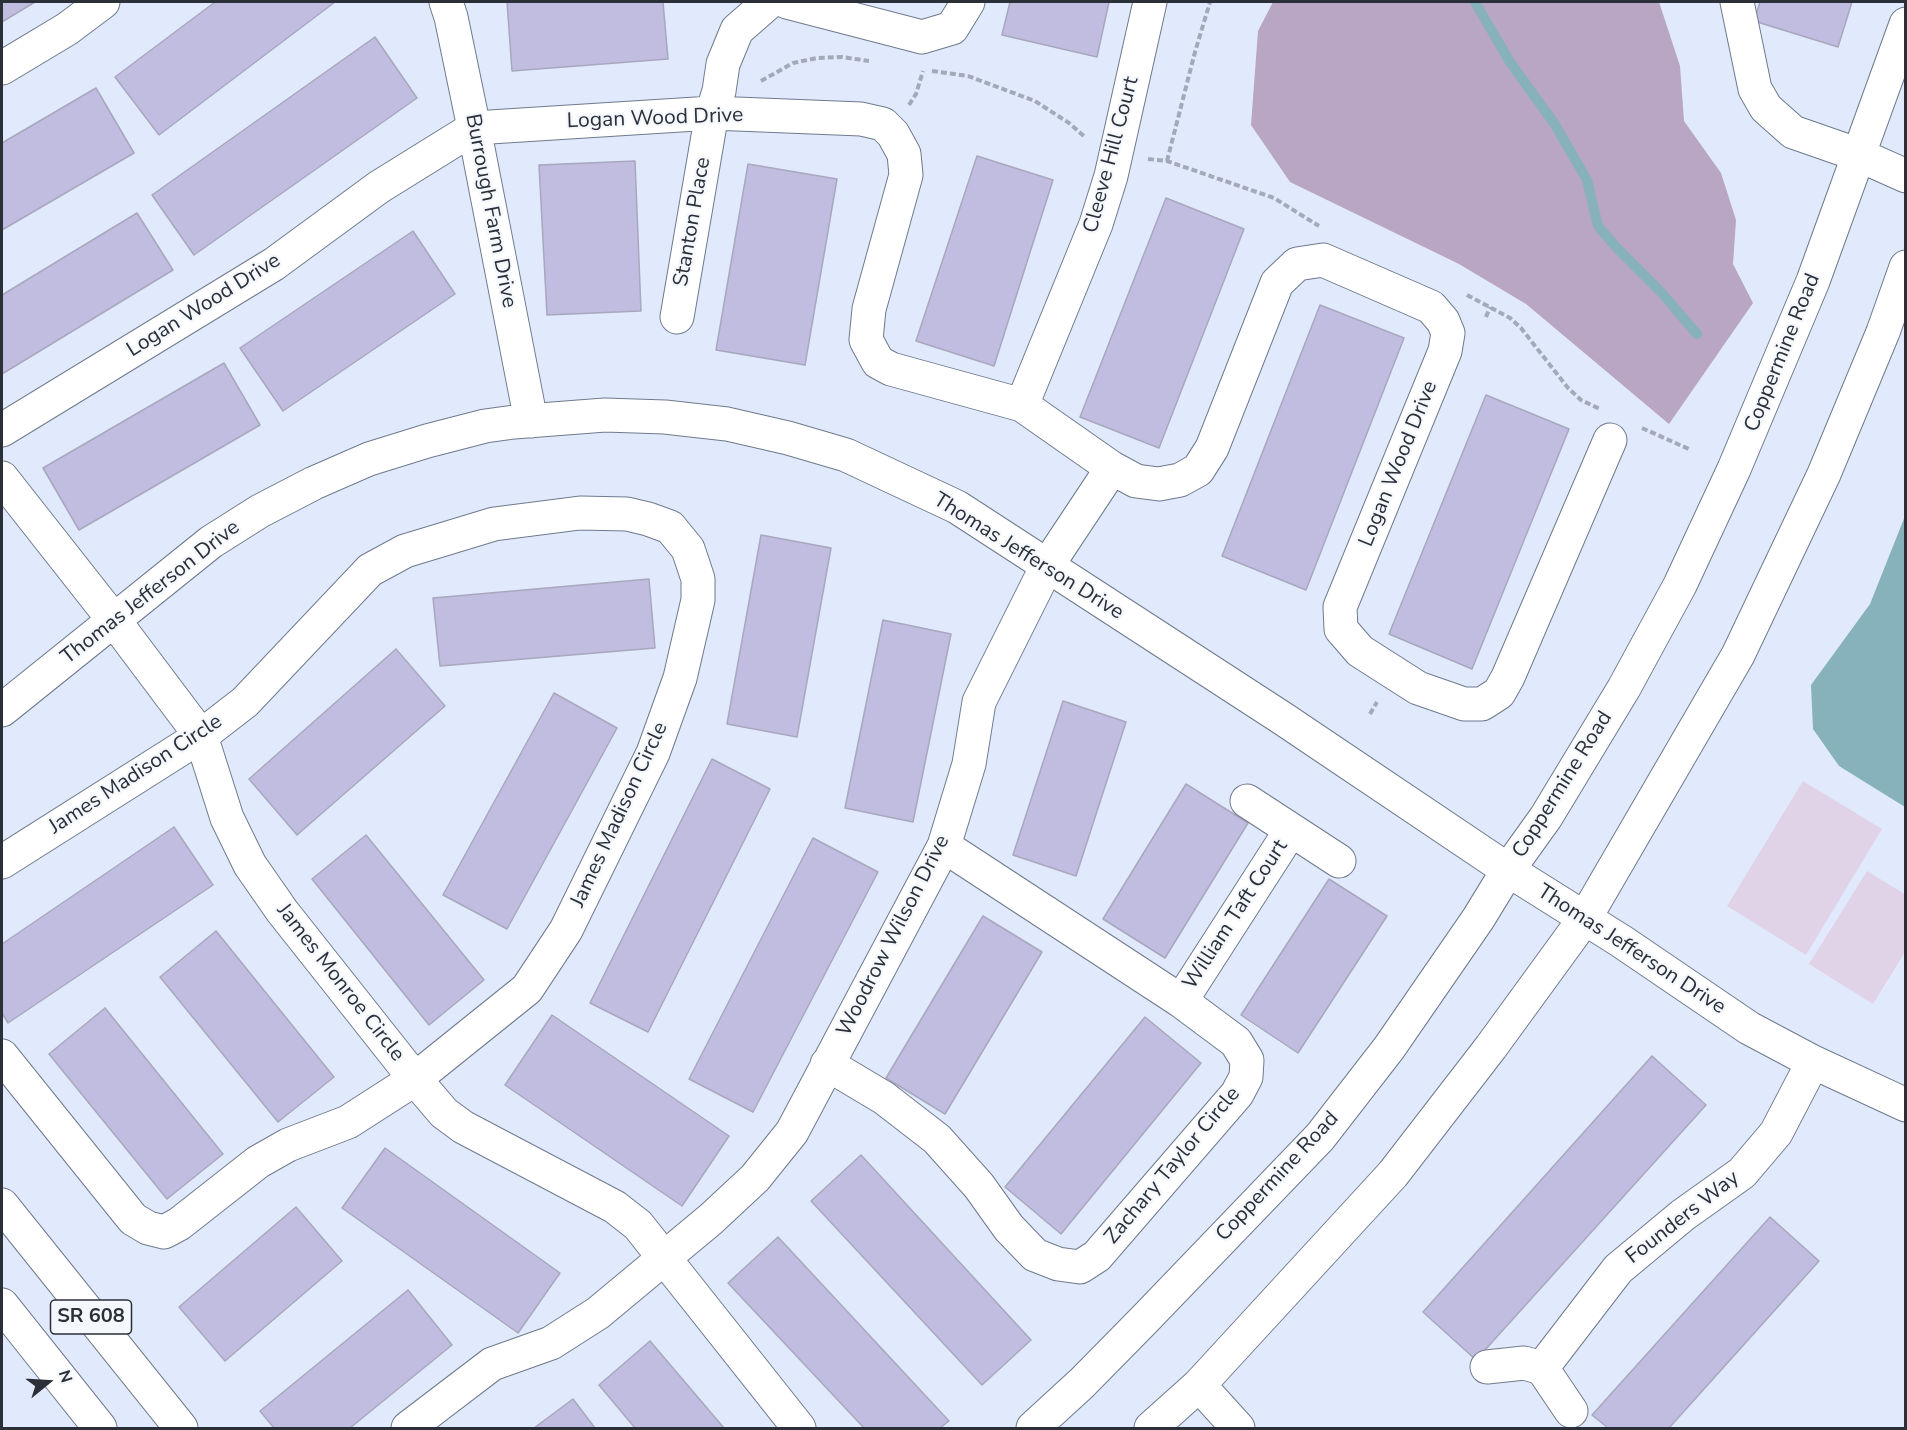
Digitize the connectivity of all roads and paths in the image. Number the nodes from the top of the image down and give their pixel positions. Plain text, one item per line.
1 (103, 2) edge
2 (446, 2) edge
3 (769, 2) edge
4 (787, 2) edge
5 (968, 2) edge
6 (1150, 2) edge
7 (1210, 2) edge
8 (1737, 2) edge
9 (1905, 24) edge
10 (876, 62) dead end
11 (924, 63) dead end
12 (2, 68) edge
13 (914, 68) dead end
14 (924, 70) junction
15 (754, 86) dead end
16 (906, 111) dead end
17 (711, 113) junction
18 (474, 129) junction
19 (1089, 140) dead end
20 (1858, 155) junction
21 (1167, 162) dead end
22 (1905, 176) edge
23 (1905, 267) edge
24 (1490, 308) dead end
25 (677, 317) dead end
26 (1486, 317) dead end
27 (1022, 405) junction
28 (531, 421) junction
29 (2, 430) edge
30 (1610, 440) dead end
31 (1112, 468) junction
32 (2, 478) edge
33 (1047, 566) junction
34 (113, 619) junction
35 (2, 710) edge
36 (201, 736) junction
37 (1247, 801) dead end
38 (1292, 830) junction
39 (944, 846) junction
40 (1339, 861) dead end
41 (2, 862) edge
42 (1508, 870) junction
43 (1585, 918) junction
44 (1181, 1001) junction
45 (2, 1056) edge
46 (1813, 1062) junction
47 (827, 1064) junction
48 (415, 1078) junction
49 (1905, 1105) edge
50 (2, 1205) edge
51 (663, 1258) junction
52 (2, 1305) edge
53 (1487, 1367) dead end
54 (1542, 1368) junction
55 (1199, 1385) junction
56 (1571, 1411) dead end
57 (100, 1428) edge
58 (181, 1428) edge
59 (408, 1428) edge
60 (799, 1428) edge
61 (1033, 1428) edge
62 (1151, 1428) edge
63 (1238, 1428) edge

1 - 12 street
2 - 18 street, Burrough Farm Drive
3 - 17 street, Stanton Place
4 - 5 street
6 - 27 street, Cleeve Hill Court
7 - 21 path
8 - 20 street
9 - 20 street, Coppermine Road
10 - 15 path
11 - 14 path
13 - 14 path
14 - 16 path
14 - 19 path
17 - 18 street, Logan Wood Drive
17 - 25 street, Stanton Place
17 - 27 street, Logan Wood Drive
18 - 28 street, Burrough Farm Drive
18 - 29 street, Logan Wood Drive
20 - 22 street
20 - 42 street, Coppermine Road
23 - 43 street
24 - 26 path
27 - 31 street, Logan Wood Drive
28 - 33 street, Thomas Jefferson Drive
28 - 34 street, Thomas Jefferson Drive
30 - 31 street, Logan Wood Drive
31 - 33 street
32 - 34 street, James Monroe Circle
33 - 39 street, Woodrow Wilson Drive
33 - 42 street, Thomas Jefferson Drive
34 - 35 street, Thomas Jefferson Drive
34 - 36 street, James Monroe Circle
36 - 41 street, James Madison Circle
36 - 48 street, James Monroe Circle
36 - 48 street, James Madison Circle
37 - 38 street
38 - 40 street
38 - 44 street, William Taft Court
39 - 44 street, Zachary Taylor Circle
39 - 47 street, Woodrow Wilson Drive
42 - 43 street, Thomas Jefferson Drive
42 - 61 street, Coppermine Road
43 - 46 street, Thomas Jefferson Drive
43 - 55 street
44 - 47 street, Zachary Taylor Circle
45 - 48 street, James Madison Circle
46 - 49 street, Thomas Jefferson Drive
46 - 54 street, Founders Way
47 - 51 street, Woodrow Wilson Drive
48 - 51 street, James Monroe Circle
50 - 58 street, SR 608
51 - 59 street
51 - 60 street, James Monroe Circle
52 - 57 street, SR 608
53 - 54 street
54 - 56 street
55 - 62 street
55 - 63 street

